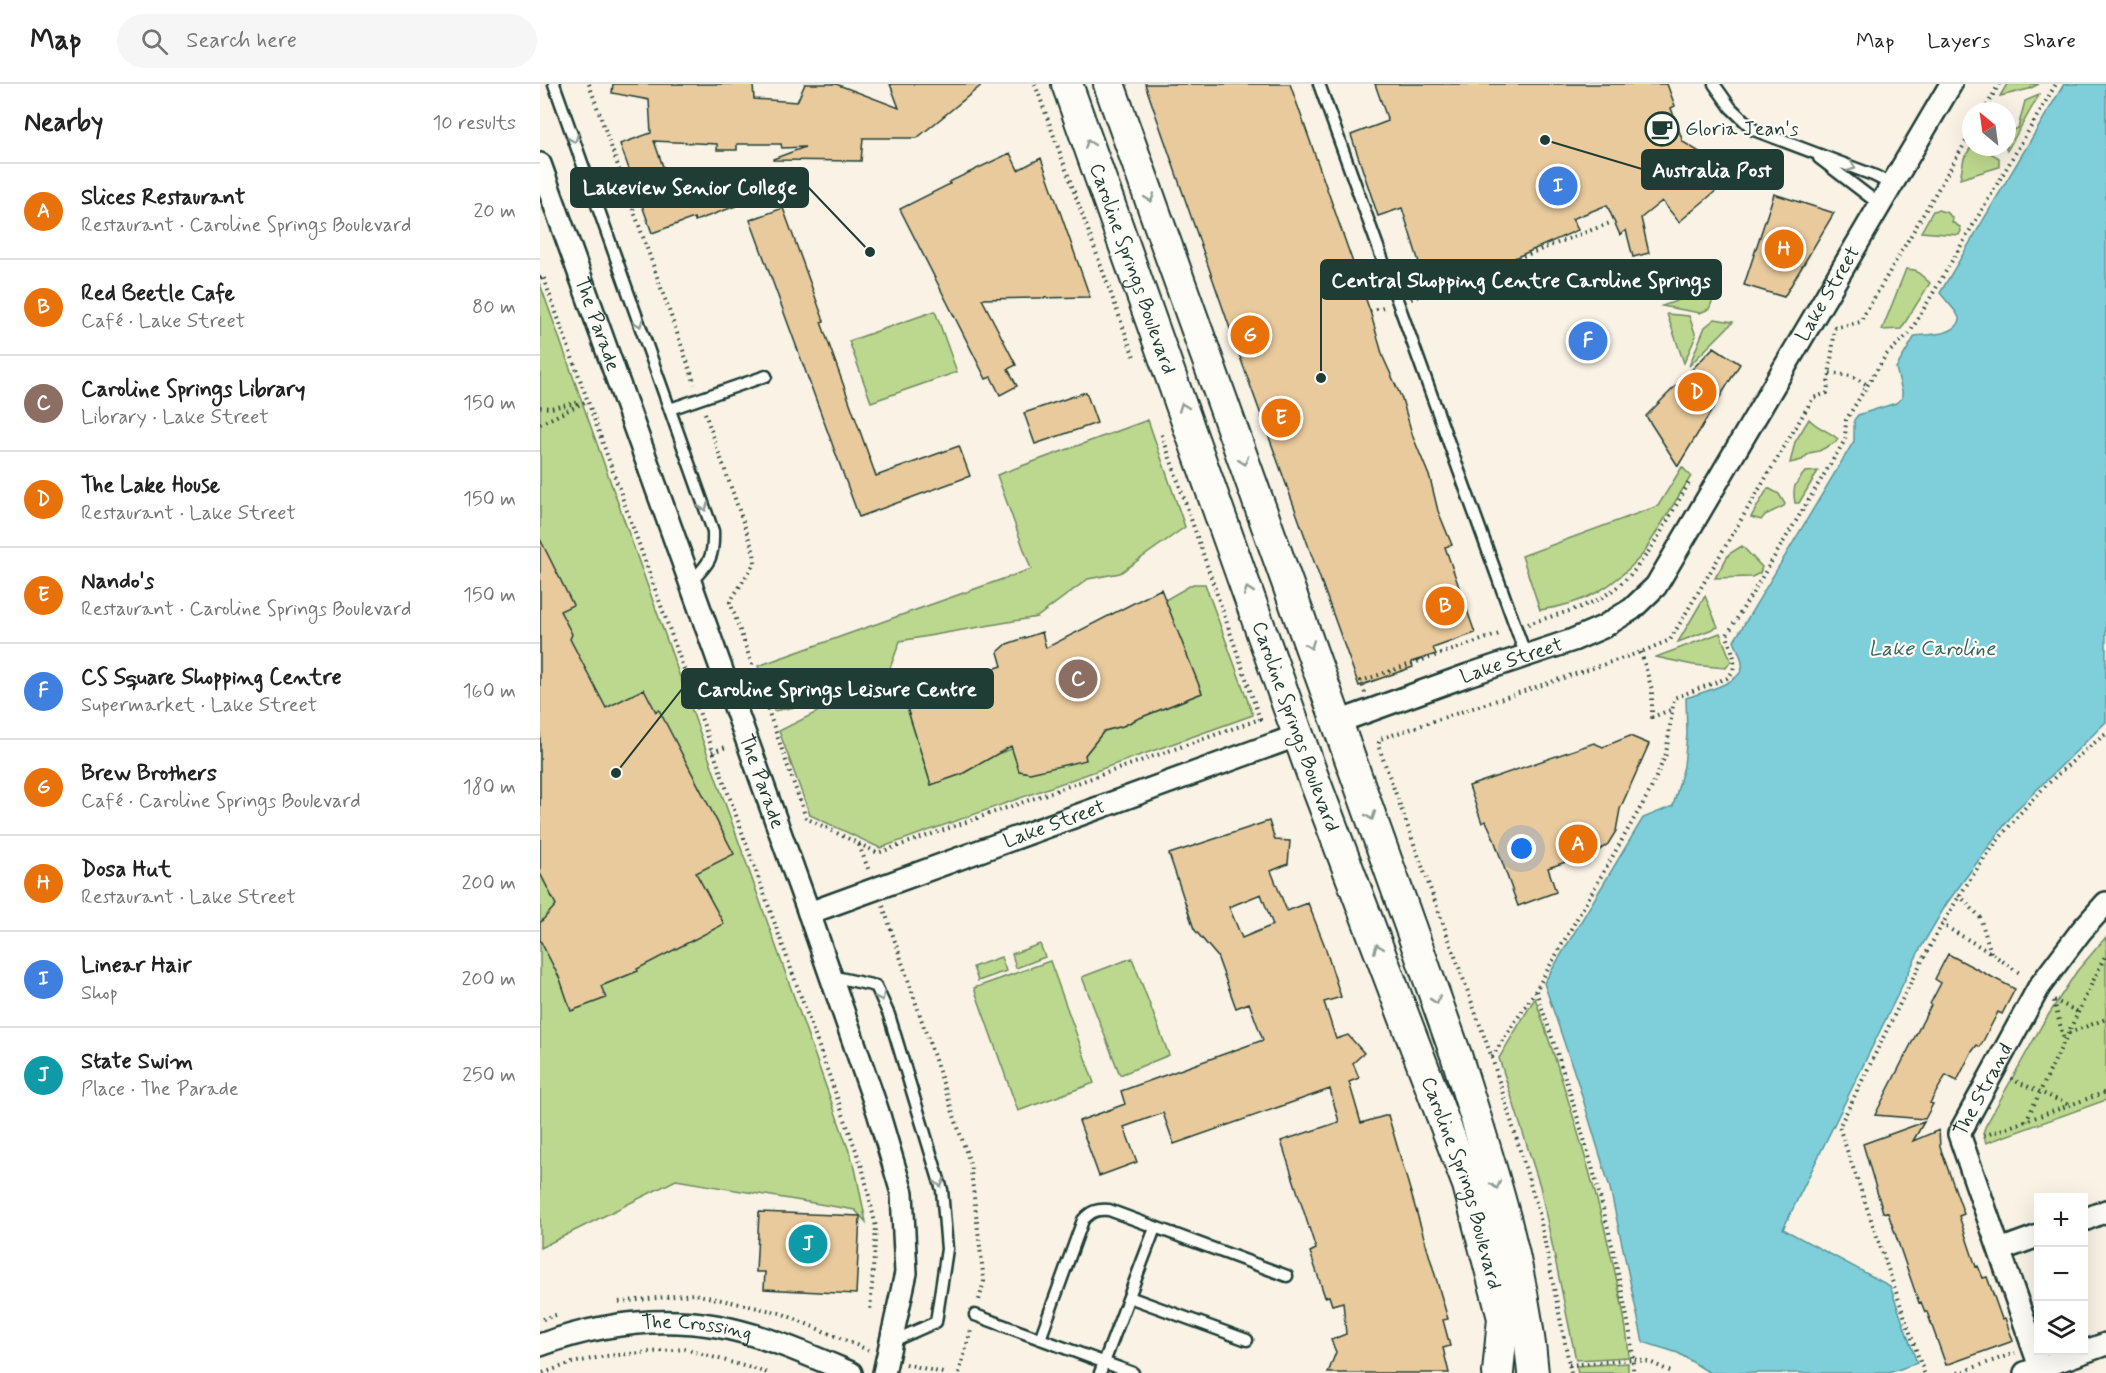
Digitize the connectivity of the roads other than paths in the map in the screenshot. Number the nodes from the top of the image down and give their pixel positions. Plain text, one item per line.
1 (554, 84) edge
2 (1068, 84) edge
3 (1109, 84) edge
4 (1319, 84) edge
5 (1714, 84) edge
6 (1951, 84) edge
7 (1811, 152) junction
8 (540, 164) edge
9 (1891, 184) junction
10 (1879, 204) junction
11 (766, 376) dead end
12 (670, 410) junction
13 (690, 583) junction
14 (1526, 656) junction
15 (1338, 723) junction
16 (1299, 735) junction
17 (2106, 903) edge
18 (809, 913) junction
19 (830, 976) junction
20 (2106, 1211) edge
21 (2088, 1218) edge
22 (1155, 1228) junction
23 (2034, 1237) edge
24 (2000, 1250) junction
25 (1287, 1276) dead end
26 (1129, 1297) junction
27 (975, 1314) road end
28 (1040, 1339) junction
29 (1247, 1340) dead end
30 (893, 1341) junction
31 (2106, 1344) edge
32 (540, 1345) edge
33 (1102, 1367) edge
34 (2032, 1370) edge
35 (851, 1373) edge
36 (885, 1373) edge
37 (1133, 1373) edge
38 (1498, 1373) edge
39 (1533, 1373) edge

1 -> 12 lane
16 -> 2 main road, Caroline Springs Boulevard
3 -> 15 main road, Caroline Springs Boulevard
4 - 14 lane
5 - 7 lane
6 - 9 street, Lake Street
7 -> 9 lane
7 - 10 lane
8 - 13 street, The Parade
9 - 10 street, Lake Street
10 - 14 street, Lake Street
11 - 12 lane
12 -> 13 lane
13 - 18 street, The Parade
14 - 15 street, Lake Street
15 - 16 main road, Lake Street
15 -> 39 main road, Caroline Springs Boulevard
16 - 18 street, Lake Street
38 -> 16 main road, Caroline Springs Boulevard
17 - 24 street, The Strand
18 - 19 street, The Parade
19 - 30 street, The Parade
19 -> 30 lane
20 - 21 street
22 - 25 lane
22 - 26 lane
22 - 28 lane
23 - 24 street
24 - 34 street, The Strand
26 - 29 lane
26 - 33 lane
27 - 28 lane
28 - 33 lane
30 - 36 street, The Parade
31 - 34 street
32 - 35 street, The Crossing
33 - 37 lane

